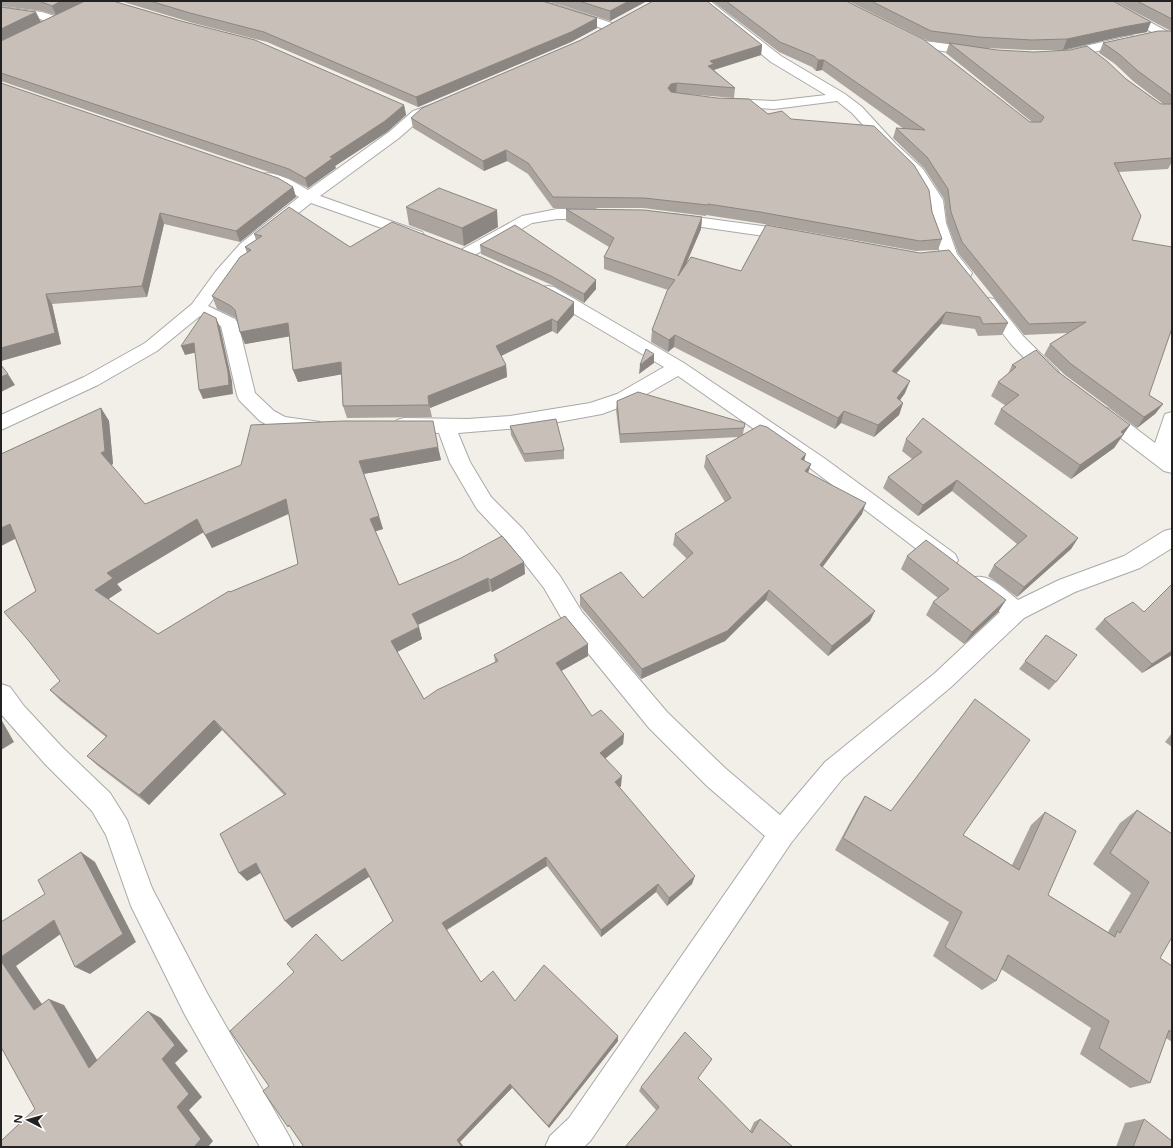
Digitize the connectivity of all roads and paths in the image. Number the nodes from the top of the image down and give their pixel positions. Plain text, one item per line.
1 (523, 1) edge
2 (702, 1) edge
3 (1102, 1) edge
4 (1, 11) edge
5 (70, 14) edge
6 (625, 19) edge
7 (57, 21) junction
8 (43, 27) edge
9 (611, 27) junction
10 (1167, 34) edge
11 (590, 38) edge
12 (911, 38) edge
13 (925, 45) junction
14 (1086, 51) junction
15 (994, 54) edge
16 (1048, 55) edge
17 (944, 60) edge
18 (1099, 61) edge
19 (840, 98) junction
20 (447, 102) edge
21 (716, 103) edge
22 (404, 108) dead end
23 (418, 114) junction
24 (249, 171) edge
25 (309, 197) junction
26 (612, 214) edge
27 (658, 217) edge
28 (803, 237) edge
29 (429, 240) edge
30 (487, 263) edge
31 (531, 283) edge
32 (198, 308) junction
33 (678, 367) junction
34 (1063, 385) edge
35 (1093, 406) edge
36 (1172, 419) edge
37 (1, 423) edge
38 (386, 425) edge
39 (329, 426) edge
40 (446, 426) junction
41 (1166, 462) edge
42 (1172, 537) edge
43 (1016, 611) junction
44 (1, 695) edge
45 (782, 834) junction
46 (278, 1147) edge
47 (561, 1147) edge

1 - 9 street
2 - 19 street
3 - 10 street
4 - 7 street
5 - 7 street
6 - 9 street
7 - 8 street
9 - 11 street
10 - 14 street
12 - 13 street
13 - 15 street
13 - 17 street
14 - 16 street
14 - 18 street
19 - 21 street
19 - 34 street
20 - 23 street
22 - 23 street
23 - 25 street
24 - 25 street
25 - 29 street
25 - 32 street
26 - 30 street
27 - 28 street
31 - 33 street
32 - 37 street
32 - 39 street
33 - 40 street
33 - 43 street
35 - 41 street
36 - 41 street
38 - 40 street
40 - 45 street
42 - 43 street
43 - 45 street
44 - 46 street
45 - 47 street

